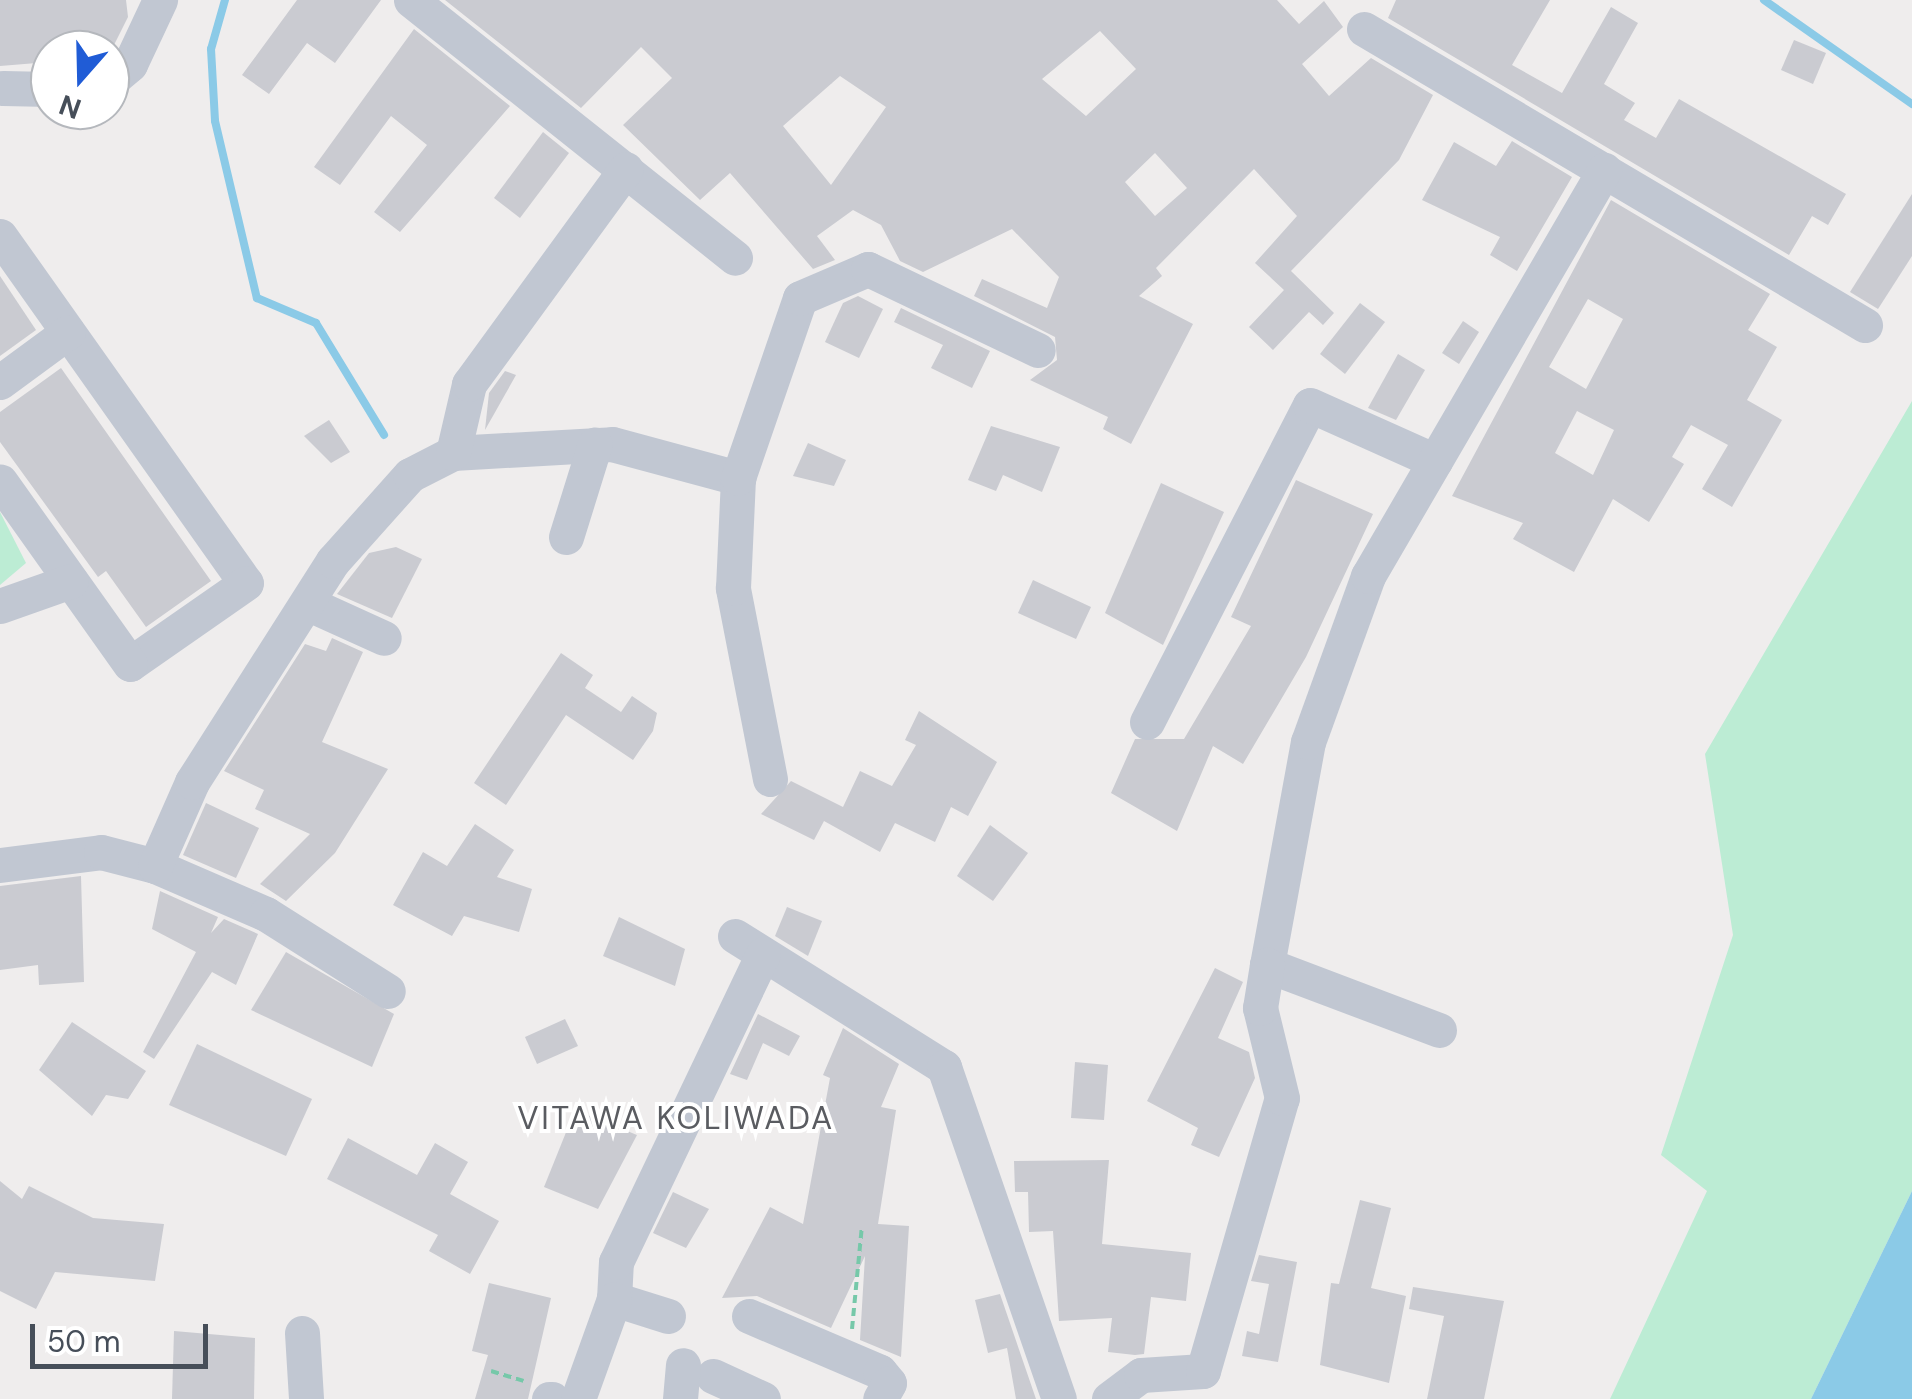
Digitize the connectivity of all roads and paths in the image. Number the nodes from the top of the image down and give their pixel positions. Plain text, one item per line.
1 (160, 0) edge
2 (410, 0) edge
3 (1364, 29) dead end
4 (130, 64) edge
5 (2, 88) dead end
6 (30, 89) edge
7 (626, 170) junction
8 (1604, 170) junction
9 (0, 236) edge
10 (735, 258) dead end
11 (1865, 324) dead end
12 (68, 332) junction
13 (1038, 350) dead end
14 (0, 382) edge
15 (595, 444) junction
16 (453, 453) junction
17 (1435, 460) junction
18 (738, 478) junction
19 (0, 481) edge
20 (566, 537) dead end
21 (71, 581) junction
22 (309, 604) junction
23 (0, 606) edge
24 (384, 638) dead end
25 (1146, 722) dead end
26 (770, 779) dead end
27 (0, 865) edge
28 (155, 866) junction
29 (1267, 965) junction
30 (388, 991) dead end
31 (1439, 1030) dead end
32 (862, 1226) dead end
33 (614, 1299) junction
34 (668, 1316) dead end
35 (749, 1316) dead end
36 (302, 1333) dead end
37 (848, 1359) junction
38 (491, 1370) dead end
39 (692, 1380) edge
40 (886, 1397) edge
41 (306, 1399) edge
42 (550, 1399) edge
43 (578, 1399) edge
44 (762, 1399) edge
45 (1059, 1399) edge
46 (1109, 1399) edge

1 - 4 street
2 - 7 street
3 - 8 street
5 - 6 street
7 - 10 street
7 - 16 street
8 - 11 street
8 - 17 street
9 - 12 street
12 - 14 street
12 - 21 street
13 - 18 street
15 - 16 street
15 - 18 street
15 - 20 street
16 - 22 street
17 - 25 street
17 - 29 street
18 - 26 street
19 - 21 street
21 - 23 street
22 - 24 street
22 - 28 street
27 - 28 street
28 - 30 street
29 - 31 street
29 - 46 street
32 - 37 path
33 - 34 street
33 - 43 street
33 - 45 street
35 - 37 street
36 - 41 street
37 - 40 street
38 - 42 path
39 - 44 street

